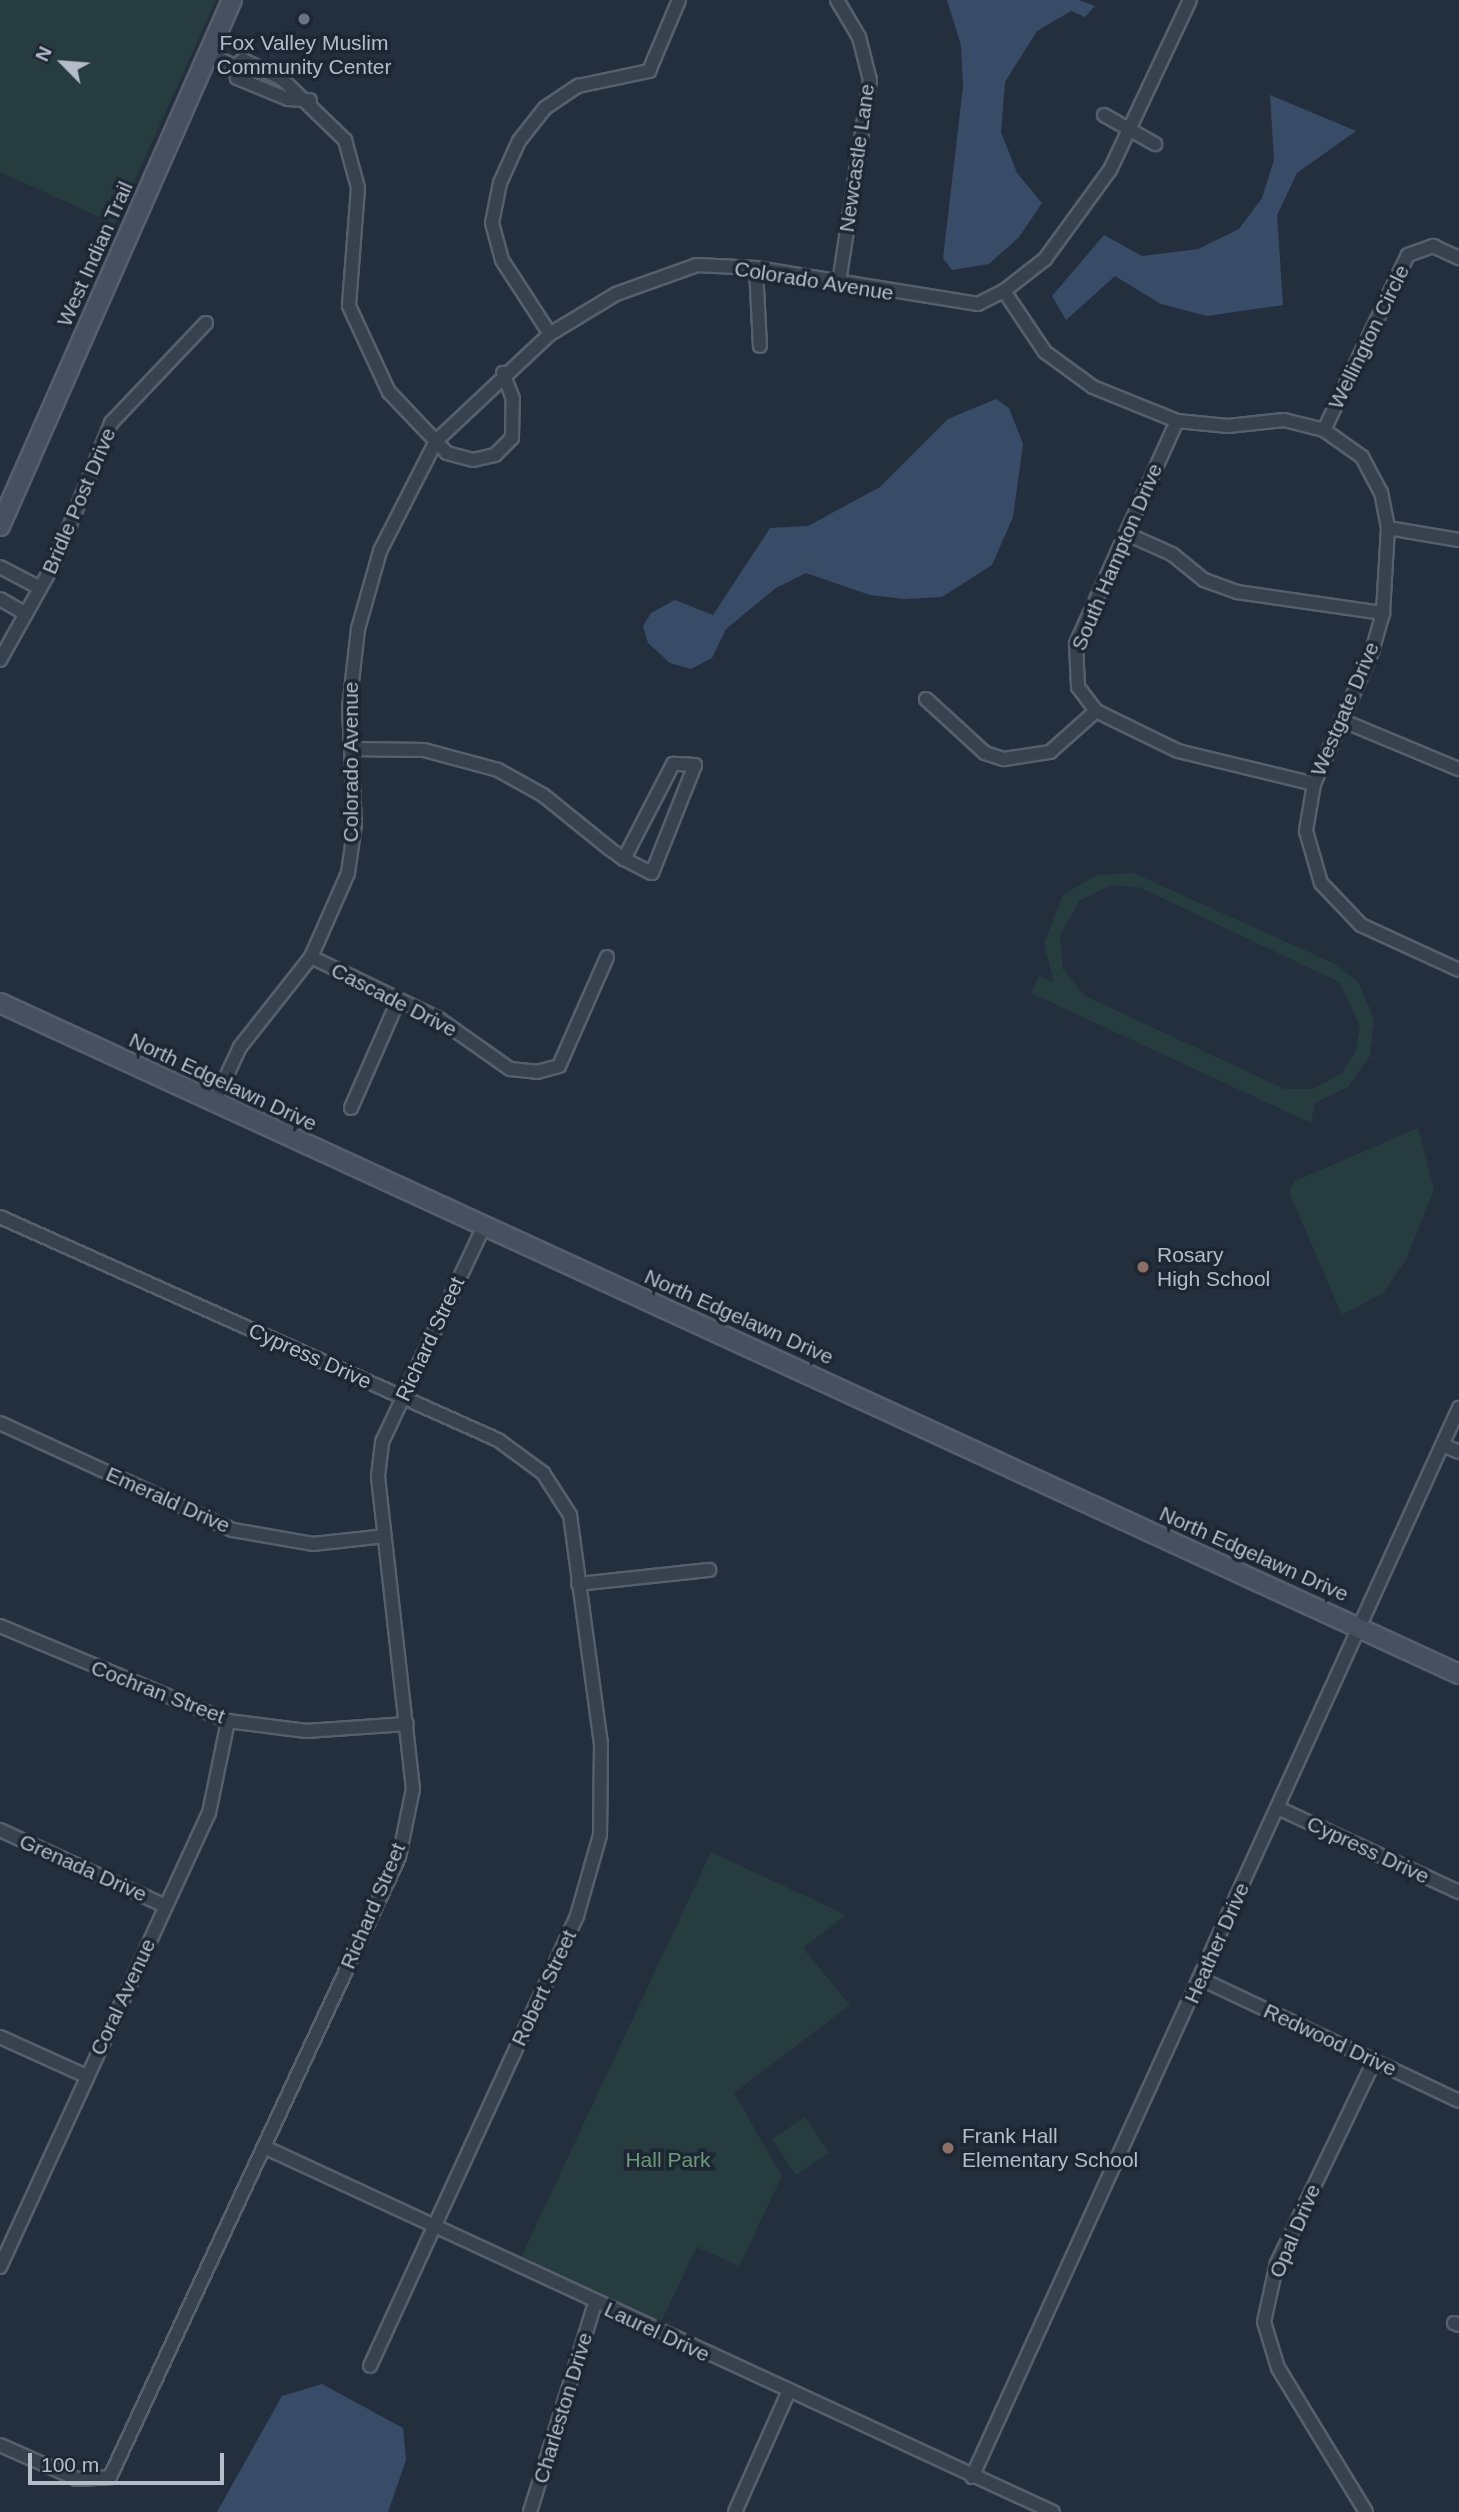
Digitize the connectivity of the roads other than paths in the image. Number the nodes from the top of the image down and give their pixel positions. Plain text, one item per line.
1 (232, 0) edge
2 (679, 0) edge
3 (837, 0) edge
4 (1190, 0) edge
5 (208, 54) junction
6 (1104, 115) dead end
7 (1132, 131) junction
8 (1155, 144) dead end
9 (1459, 258) edge
10 (756, 268) junction
11 (839, 282) junction
12 (1004, 291) junction
13 (206, 323) dead end
14 (550, 334) junction
15 (760, 346) dead end
16 (503, 373) junction
17 (1177, 421) junction
18 (1324, 430) junction
19 (436, 441) junction
20 (0, 526) edge
21 (1388, 528) junction
22 (1127, 534) junction
23 (1459, 540) edge
24 (0, 567) edge
25 (40, 588) junction
26 (0, 599) edge
27 (1382, 612) junction
28 (26, 614) junction
29 (0, 660) edge
30 (926, 698) dead end
31 (1096, 711) junction
32 (1340, 720) junction
33 (351, 750) junction
34 (1459, 769) edge
35 (1314, 784) junction
36 (624, 859) junction
37 (311, 957) junction
38 (607, 957) dead end
39 (1459, 970) edge
40 (398, 1002) junction
41 (0, 1003) edge
42 (214, 1103) junction
43 (351, 1108) dead end
44 (0, 1217) edge
45 (484, 1226) junction
46 (402, 1398) junction
47 (1459, 1408) edge
48 (0, 1423) edge
49 (1443, 1445) junction
50 (1459, 1452) edge
51 (385, 1536) junction
52 (709, 1570) dead end
53 (578, 1584) junction
54 (0, 1626) edge
55 (1362, 1628) junction
56 (1459, 1674) edge
57 (228, 1721) junction
58 (407, 1724) junction
59 (1278, 1808) junction
60 (0, 1830) edge
61 (1459, 1892) edge
62 (165, 1906) junction
63 (1201, 1979) junction
64 (0, 2037) edge
65 (1374, 2061) junction
66 (86, 2076) junction
67 (1459, 2101) edge
68 (264, 2147) junction
69 (435, 2227) junction
70 (6, 2241) edge
71 (0, 2267) edge
72 (595, 2303) junction
73 (370, 2366) dead end
74 (788, 2393) junction
75 (0, 2445) edge
76 (972, 2477) junction
77 (530, 2512) edge
78 (735, 2512) edge
79 (1053, 2512) edge
80 (1366, 2512) edge

1 - 5 street, West Indian Trail
2 - 14 street
3 - 11 street, Newcastle Lane
4 - 7 street, Colorado Avenue
5 - 19 street
5 - 20 street, West Indian Trail
6 - 7 street
7 - 8 street
7 - 12 street, Colorado Avenue
9 - 18 street, Wellington Circle
10 - 11 street, Colorado Avenue
10 - 14 street, Colorado Avenue
10 - 15 street
11 - 12 street, Colorado Avenue
12 - 17 street, Westgate Drive
13 - 25 street, Bridle Post Drive
14 - 16 street, Colorado Avenue
16 - 19 street, Colorado Avenue
16 - 19 street
17 - 18 street, Westgate Drive
17 - 22 street, South Hampton Drive
18 - 21 street, Westgate Drive
19 - 33 street, Colorado Avenue
21 - 23 street
21 - 27 street, Westgate Drive
22 - 27 street
22 - 31 street, South Hampton Drive
24 - 25 street, Bridle Post Drive
25 - 28 street, Bridle Post Drive
26 - 28 street
27 - 32 street, Westgate Drive
28 - 29 street, Bridle Post Drive
30 - 31 street
31 - 35 street
32 - 34 street
32 - 35 street, Westgate Drive
33 - 36 street
33 - 37 street, Colorado Avenue
35 - 39 street, Westgate Drive
36 - 36 street
37 - 40 street, Cascade Drive
37 - 42 street, Colorado Avenue
38 - 40 street, Cascade Drive
40 - 43 street
41 - 42 street, North Edgelawn Drive
42 - 45 street, North Edgelawn Drive
44 - 46 street, Cypress Drive
45 - 46 street, Richard Street
45 - 55 street, North Edgelawn Drive
46 - 51 street, Richard Street
46 - 53 street, Cypress Drive
47 - 49 street, Heather Drive
48 - 51 street, Emerald Drive
49 - 50 street
49 - 55 street, Heather Drive
51 - 58 street, Richard Street
52 - 53 street
53 - 69 street, Robert Street
54 - 57 street, Cochran Street
55 - 56 street, North Edgelawn Drive
55 - 59 street, Heather Drive
57 - 58 street, Cochran Street
57 - 62 street, Coral Avenue
58 - 68 street, Richard Street
59 - 61 street, Cypress Drive
59 - 63 street, Heather Drive
60 - 62 street, Grenada Drive
62 - 66 street, Coral Avenue
63 - 65 street, Redwood Drive
63 - 76 street, Heather Drive
64 - 66 street
65 - 67 street, Redwood Drive
65 - 80 street, Opal Drive
66 - 70 street, Coral Avenue
68 - 69 street, Laurel Drive
68 - 75 street, Richard Street
69 - 72 street, Laurel Drive
69 - 73 street, Robert Street
70 - 71 street, Coral Avenue
72 - 74 street, Laurel Drive
72 - 77 street, Charleston Drive
74 - 76 street, Laurel Drive
74 - 78 street
76 - 79 street, Laurel Drive

